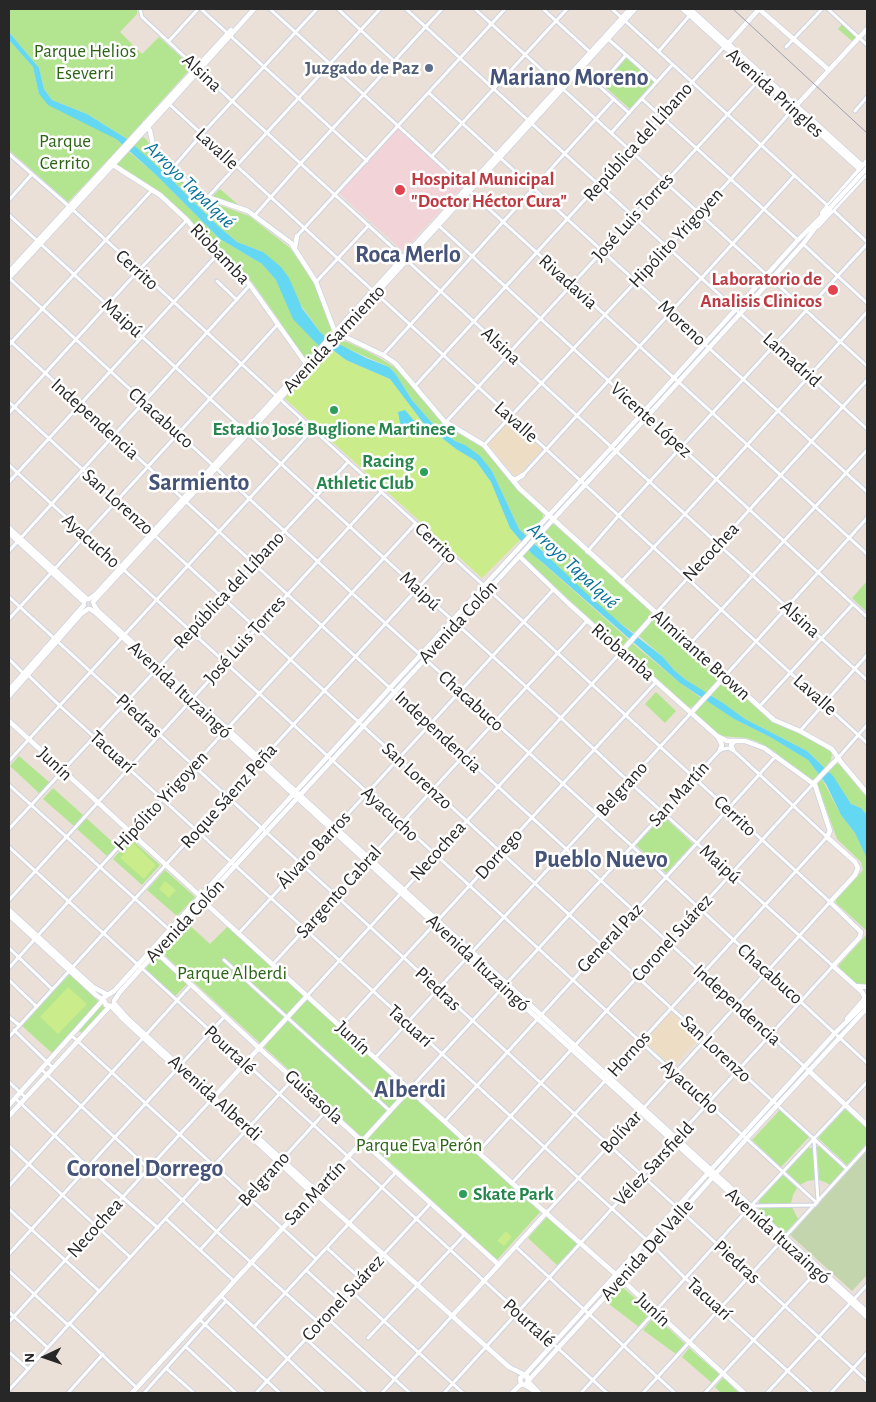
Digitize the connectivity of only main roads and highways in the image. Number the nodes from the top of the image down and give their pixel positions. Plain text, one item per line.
1 (250, 9) edge
2 (254, 9) edge
3 (630, 9) edge
4 (635, 9) edge
5 (683, 9) edge
6 (690, 9) edge
7 (759, 9) edge
8 (623, 19) junction
9 (867, 29) edge
10 (229, 35) junction
11 (726, 45) junction
12 (592, 53) junction
13 (829, 70) junction
14 (561, 87) junction
15 (795, 107) junction
16 (146, 125) junction
17 (138, 136) junction
18 (152, 142) junction
19 (867, 161) edge
20 (111, 164) junction
21 (865, 171) edge
22 (830, 208) junction
23 (286, 239) junction
24 (38, 242) junction
25 (296, 248) junction
26 (9, 272) edge
27 (9, 278) edge
28 (336, 335) junction
29 (307, 365) junction
30 (676, 379) junction
31 (505, 472) junction
32 (524, 492) junction
33 (550, 518) junction
34 (9, 528) edge
35 (9, 533) edge
36 (19, 540) junction
37 (519, 552) junction
38 (88, 602) junction
39 (89, 609) junction
40 (656, 614) junction
41 (124, 636) junction
42 (57, 640) junction
43 (622, 651) junction
44 (26, 674) junction
45 (725, 676) junction
46 (9, 690) edge
47 (9, 696) edge
48 (690, 713) junction
49 (9, 720) edge
50 (717, 736) junction
51 (735, 741) junction
52 (720, 750) road end
53 (732, 750) road end
54 (838, 758) junction
55 (813, 784) junction
56 (867, 793) edge
57 (297, 794) junction
58 (202, 899) junction
59 (830, 902) joint
60 (9, 910) edge
61 (9, 915) edge
62 (861, 933) joint
63 (36, 938) junction
64 (154, 950) junction
65 (140, 966) junction
66 (833, 966) joint
67 (71, 969) junction
68 (856, 986) junction
69 (867, 987) edge
70 (108, 995) junction
71 (307, 996) junction
72 (866, 999) edge
73 (103, 1000) junction
74 (112, 1004) junction
75 (867, 1009) edge
76 (837, 1035) junction
77 (259, 1048) junction
78 (804, 1067) junction
79 (809, 1070) junction
80 (410, 1089) junction
81 (213, 1099) junction
82 (775, 1103) junction
83 (9, 1105) edge
84 (9, 1116) edge
85 (867, 1125) edge
86 (745, 1136) junction
87 (363, 1142) junction
88 (710, 1171) junction
89 (715, 1175) junction
90 (315, 1193) junction
91 (547, 1212) junction
92 (499, 1265) junction
93 (615, 1274) junction
94 (621, 1279) junction
95 (852, 1301) junction
96 (867, 1312) edge
97 (452, 1316) junction
98 (867, 1317) edge
99 (524, 1380) junction
100 (132, 1393) edge
101 (512, 1393) edge
102 (538, 1393) edge
103 (744, 1393) edge

1 - 10 main road
2 - 10 main road
3 - 8 main road, Avenida Sarmiento
4 - 8 main road, Avenida Sarmiento
5 - 11 main road, Avenida Pringles
6 - 11 main road, Avenida Pringles
7 - 11 main road, República del Líbano
7 - 13 main road
8 - 12 main road, Avenida Sarmiento
9 - 13 main road, Hipólito Yrigoyen
10 - 16 main road
11 - 15 main road, Avenida Pringles
11 - 15 main road, Avenida Pringles
12 - 14 main road, Avenida Sarmiento
12 - 14 main road, Avenida Sarmiento
13 - 15 main road, Hipólito Yrigoyen
14 - 28 main road, Avenida Sarmiento
15 - 21 main road, Avenida Pringles
16 - 17 main road
16 - 18 main road
17 - 18 main road
17 - 20 main road
18 - 23 main road
19 - 21 main road, Avenida Colón
20 - 24 main road
20 - 29 main road, Riobamba
21 - 22 main road, Avenida Colón, bridge
22 - 30 main road, Avenida Colón
22 - 30 main road, Avenida Colón
23 - 25 main road
23 - 25 main road
24 - 26 main road
24 - 27 main road
25 - 28 main road
28 - 29 main road, Avenida Sarmiento
28 - 31 main road, Almirante Brown
29 - 38 main road, Avenida Sarmiento
30 - 33 main road, Avenida Colón
31 - 32 main road, Almirante Brown
31 - 32 main road
32 - 33 main road, Almirante Brown
33 - 37 main road, Avenida Colón
33 - 40 main road, Almirante Brown
34 - 36 main road, Avenida Ituzaingó
35 - 36 main road, Avenida Ituzaingó
36 - 38 main road, Avenida Ituzaingó
37 - 43 main road, Riobamba
37 - 57 main road, Avenida Colón
38 - 39 main road, Avenida Sarmiento
38 - 41 main road, Avenida Ituzaingó
38 - 42 main road, Avenida Sarmiento
39 - 41 main road, Avenida Ituzaingó
39 - 42 main road, Avenida Sarmiento
40 - 43 main road, Necochea
40 - 45 main road, Almirante Brown
41 - 57 main road, Avenida Ituzaingó
42 - 44 main road, Avenida Sarmiento
43 - 48 main road, Riobamba
44 - 46 main road, Avenida Sarmiento
44 - 47 main road, Avenida Sarmiento
45 - 48 main road, Belgrano
45 - 54 main road, Almirante Brown
48 - 50 main road, Riobamba
49 - 58 main road, Junín
50 - 51 main road, Riobamba
50 - 52 main road
51 - 53 main road
51 - 55 main road, Riobamba
54 - 55 main road, Coronel Suárez
54 - 56 main road, Almirante Brown
55 - 59 main road, Bolívar
57 - 58 main road, Avenida Colón
57 - 88 main road, Avenida Ituzaingó
58 - 64 main road, Avenida Colón
58 - 71 main road, Junín
59 - 62 main road, Cerrito
60 - 63 main road
61 - 63 main road
62 - 66 main road, Vélez Sarsfield
63 - 67 main road
64 - 65 main road, Avenida Colón
64 - 77 main road, Guisasola
65 - 70 main road, Avenida Colón
65 - 74 main road, Avenida Colón
66 - 68 main road, Maipú
67 - 70 main road
67 - 73 main road
68 - 69 main road
68 - 72 main road, Maipú
70 - 73 main road, Avenida Colón
70 - 74 main road
71 - 77 main road, Necochea
71 - 80 main road, Junín
72 - 76 main road, Avenida Del Valle
73 - 74 main road
73 - 83 main road
74 - 81 main road, Avenida Alberdi
74 - 84 main road, Avenida Colón
75 - 76 main road, Avenida Del Valle
76 - 78 main road, Avenida Del Valle
76 - 79 main road, Avenida Del Valle
77 - 81 main road, Necochea
77 - 87 main road, Guisasola
78 - 79 main road, Independencia
78 - 82 main road, Avenida Del Valle
79 - 82 main road, Avenida Del Valle
79 - 85 main road, Independencia
80 - 87 main road, San Martín
80 - 91 main road, Junín
81 - 90 main road, Avenida Alberdi
82 - 86 main road, Avenida Del Valle
86 - 88 main road, Avenida Del Valle
86 - 89 main road, Avenida Del Valle
87 - 90 main road, San Martín
87 - 92 main road, Guisasola
88 - 89 main road, Avenida Ituzaingó
88 - 93 main road, Avenida Del Valle
89 - 94 main road, Avenida Del Valle
89 - 95 main road, Avenida Ituzaingó
90 - 97 main road, Avenida Alberdi
90 - 100 main road, San Martín
91 - 92 main road, Bolívar
91 - 93 main road, Junín
92 - 97 main road, Bolívar
93 - 94 main road, Junín
93 - 99 main road, Avenida Del Valle
94 - 99 main road, Avenida Del Valle
94 - 103 main road, Junín
95 - 96 main road, Avenida Ituzaingó
95 - 98 main road, Avenida Ituzaingó
97 - 99 main road, Avenida Alberdi
99 - 101 main road, Avenida Del Valle
99 - 102 main road, Avenida Alberdi

